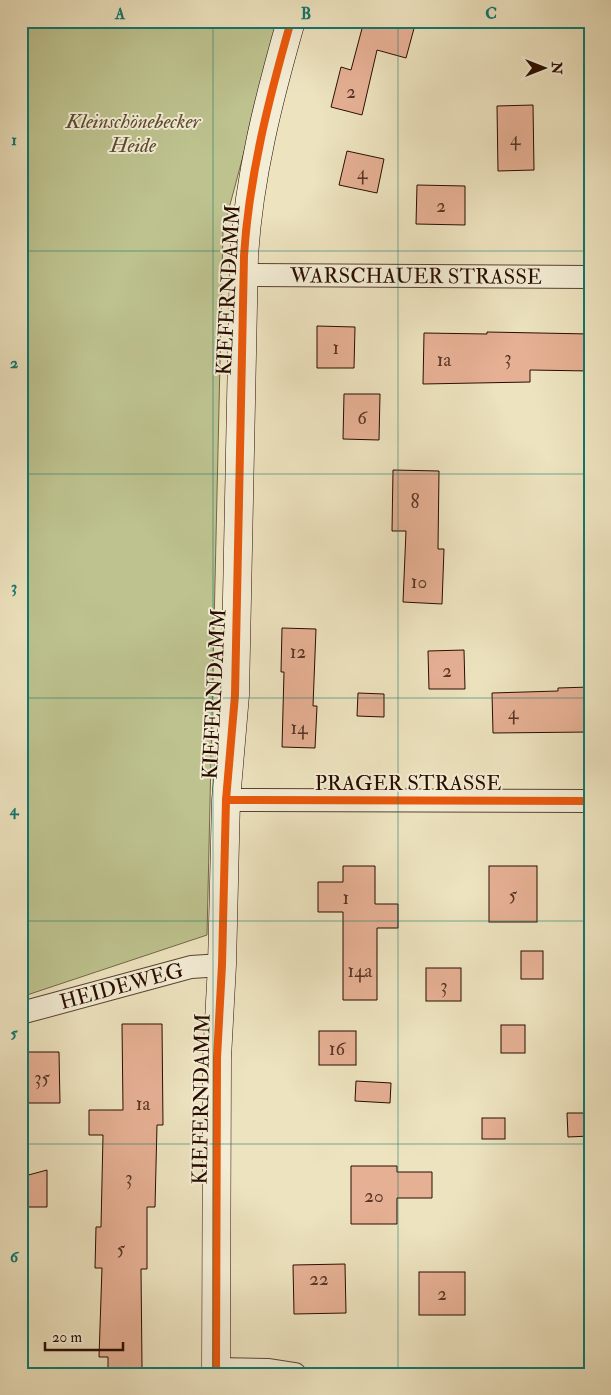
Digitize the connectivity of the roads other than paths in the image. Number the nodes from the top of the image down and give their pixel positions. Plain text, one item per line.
1 (290, 21) edge
2 (244, 275) junction
3 (590, 277) edge
4 (226, 800) junction
5 (590, 801) edge
6 (222, 965) junction
7 (21, 1013) edge
8 (216, 1371) edge
9 (295, 1374) edge

1 - 2 street, KIEFERNDAMM
2 - 3 street, WARSCHAUER STRASSE
2 - 4 street, KIEFERNDAMM
4 - 5 street, PRAGER STRASSE
4 - 6 street, KIEFERNDAMM
6 - 7 street, HEIDEWEG
6 - 8 street, KIEFERNDAMM
8 - 9 street

